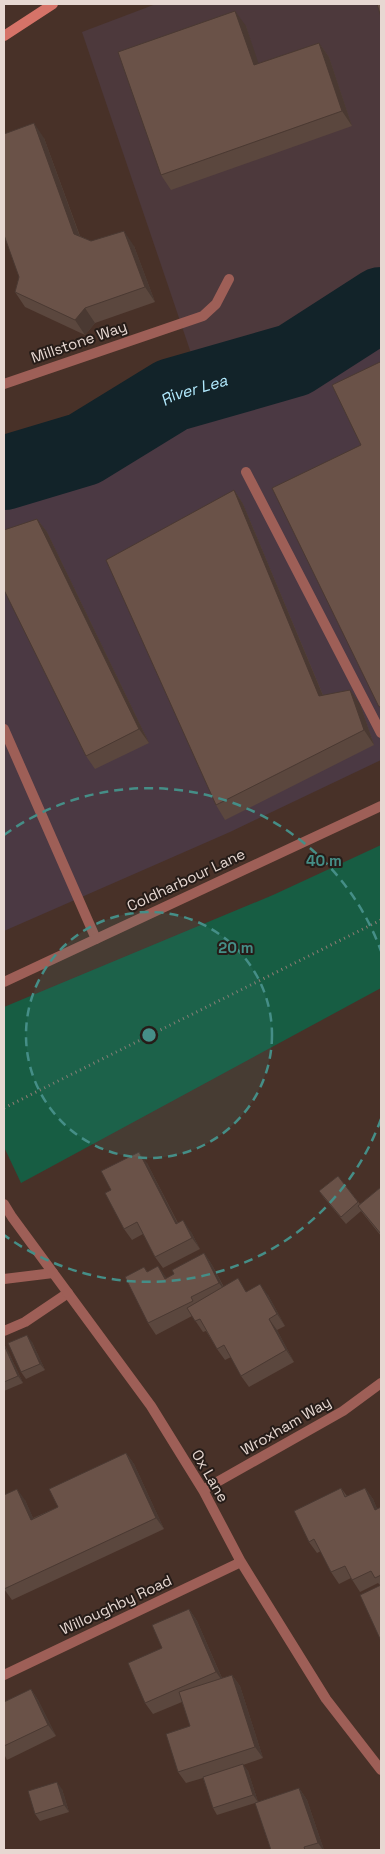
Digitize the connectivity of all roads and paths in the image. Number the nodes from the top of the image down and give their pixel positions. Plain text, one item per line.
1 (53, 4) edge
2 (4, 36) edge
3 (229, 279) dead end
4 (4, 384) edge
5 (246, 472) dead end
6 (4, 729) edge
7 (381, 733) edge
8 (381, 806) edge
9 (381, 920) edge
10 (96, 939) junction
11 (4, 982) edge
12 (4, 1108) edge
13 (4, 1204) edge
14 (53, 1273) junction
15 (4, 1279) edge
16 (68, 1294) junction
17 (4, 1332) edge
18 (381, 1383) edge
19 (202, 1490) junction
20 (240, 1562) junction
21 (4, 1675) edge
22 (381, 1770) edge

1 - 2 main road
3 - 4 street, Millstone Way
5 - 7 street
6 - 10 street
8 - 10 street, Coldharbour Lane
9 - 12 path
10 - 11 street, Coldharbour Lane
13 - 14 street, Ox Lane
14 - 15 street
14 - 16 street, Ox Lane
16 - 17 street
16 - 19 street, Ox Lane
18 - 19 street, Wroxham Way
19 - 20 street, Ox Lane
20 - 21 street, Willoughby Road
20 - 22 street, Ox Lane

